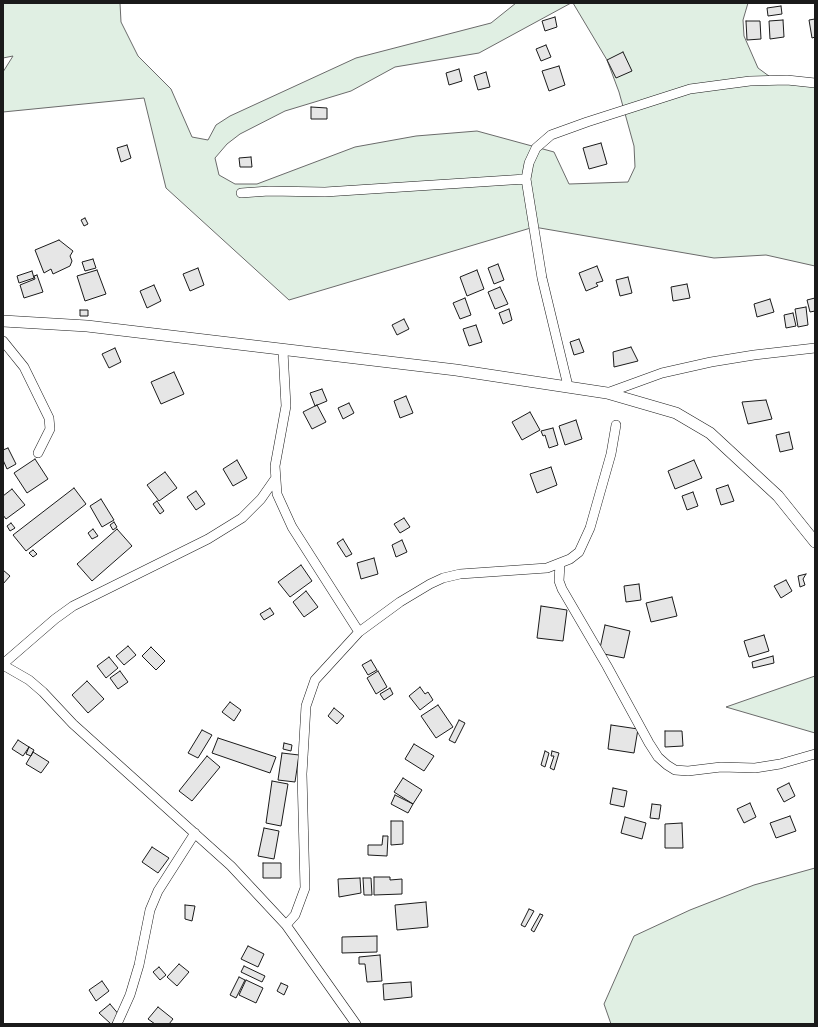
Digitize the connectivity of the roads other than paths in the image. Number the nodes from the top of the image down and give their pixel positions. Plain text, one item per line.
1 (815, 83) edge
2 (526, 179) junction
3 (241, 193) dead end
4 (3, 321) edge
5 (3, 341) edge
6 (815, 348) edge
7 (283, 351) junction
8 (568, 386) junction
9 (607, 393) junction
10 (616, 425) dead end
11 (38, 453) dead end
12 (275, 479) junction
13 (815, 542) edge
14 (560, 564) junction
15 (359, 632) junction
16 (3, 664) edge
17 (815, 754) edge
18 (195, 832) junction
19 (286, 925) junction
20 (117, 1024) edge
21 (356, 1024) edge

1 - 2 street
2 - 3 street
2 - 8 street
4 - 7 street
5 - 11 street
6 - 9 street
7 - 8 street
7 - 12 street
8 - 9 street
9 - 13 street
10 - 14 street
12 - 15 street
12 - 16 street
14 - 15 street
14 - 17 street
15 - 19 street
16 - 18 street
18 - 19 street
18 - 20 street
19 - 21 street

